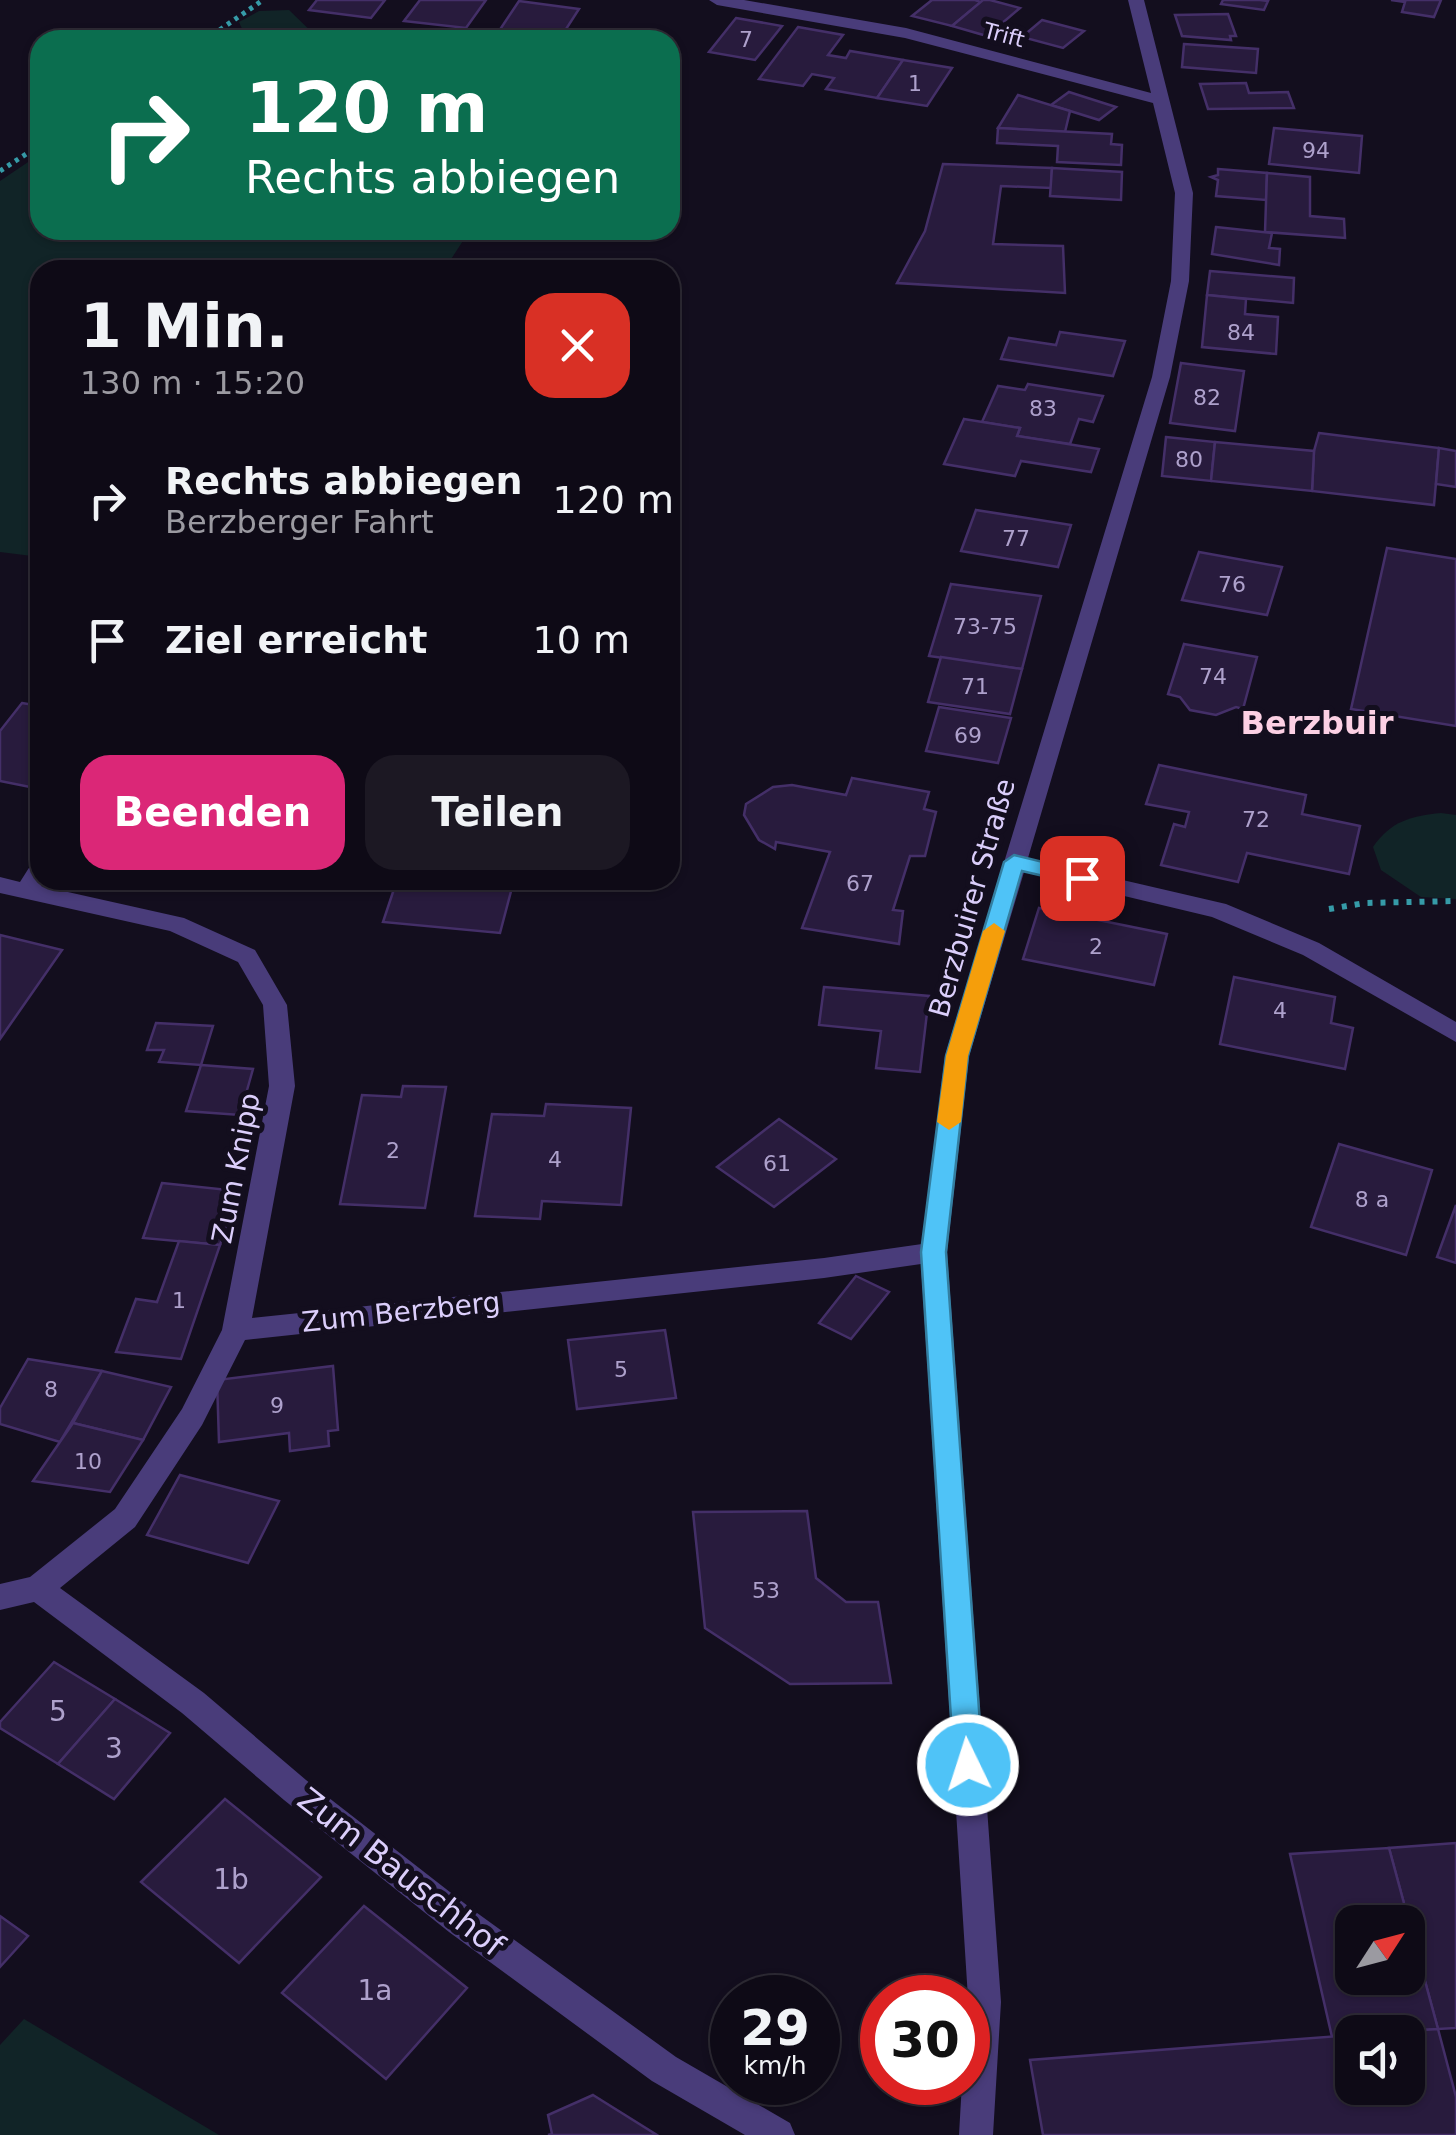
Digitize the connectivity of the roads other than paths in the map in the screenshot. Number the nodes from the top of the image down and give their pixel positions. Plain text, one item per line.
1 (717, 0) edge
2 (1136, 0) edge
3 (1160, 100) junction
4 (1014, 862) junction
5 (0, 884) edge
6 (30, 885) edge
7 (26, 892) junction
8 (1456, 1032) edge
9 (934, 1252) junction
10 (236, 1330) junction
11 (38, 1588) junction
12 (0, 1596) edge
13 (778, 2135) edge
14 (976, 2135) edge

1 - 3 street, Trift
2 - 3 street, Berzbuirer Straße
3 - 4 street, Berzbuirer Straße
4 - 8 street
4 - 9 street, Berzbuirer Straße
5 - 7 street, Zum Knipp
6 - 7 street
7 - 10 street, Zum Knipp
9 - 10 street, Zum Berzberg
9 - 14 street, Berzbuirer Straße
10 - 11 street
11 - 12 street
11 - 13 street, Zum Bauschhof

